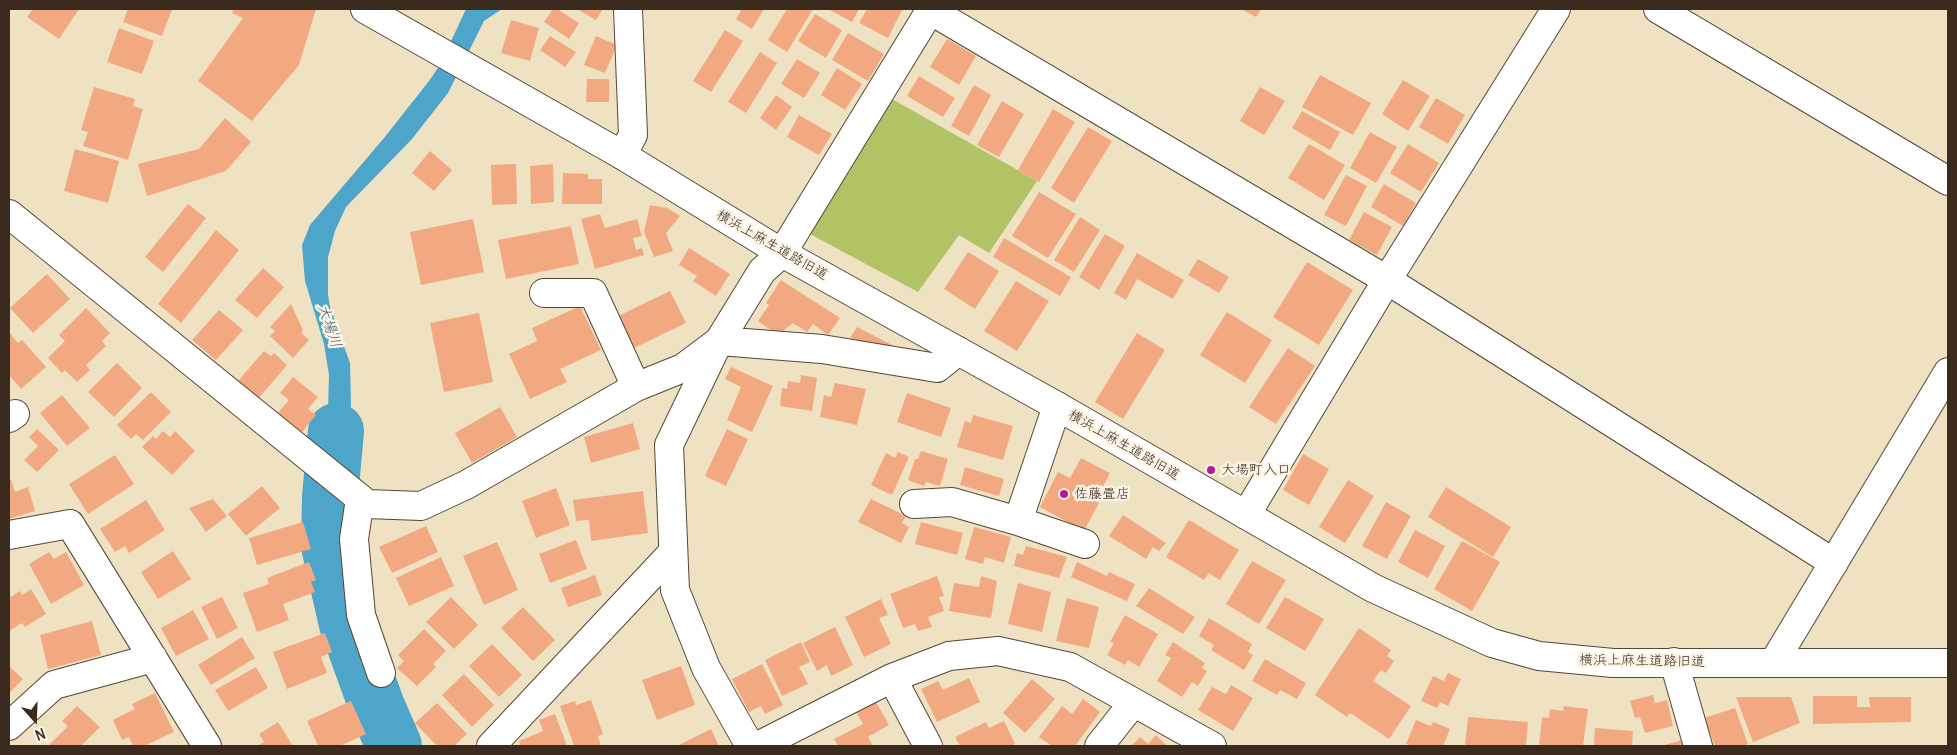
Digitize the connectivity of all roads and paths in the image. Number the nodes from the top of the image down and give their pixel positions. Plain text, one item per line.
1 (365, 9) edge
2 (628, 9) edge
3 (930, 9) edge
4 (1556, 9) edge
5 (1658, 9) edge
6 (622, 155) junction
7 (1948, 181) edge
8 (9, 214) edge
9 (782, 252) junction
10 (1387, 280) junction
11 (544, 293) dead end
12 (719, 341) junction
13 (958, 351) junction
14 (1948, 372) edge
15 (636, 387) junction
16 (1056, 406) junction
17 (353, 494) junction
18 (914, 504) dead end
19 (1246, 515) junction
20 (1018, 521) junction
21 (9, 535) edge
22 (1085, 544) dead end
23 (672, 552) junction
24 (1834, 563) junction
25 (153, 658) junction
26 (1674, 662) junction
27 (1774, 662) junction
28 (1948, 663) edge
29 (381, 673) dead end
30 (892, 678) junction
31 (1133, 703) junction
32 (9, 726) edge
33 (207, 746) edge
34 (491, 746) edge
35 (750, 746) edge
36 (758, 746) edge
37 (928, 746) edge
38 (1099, 746) edge
39 (1212, 746) edge
40 (1698, 746) edge

1 - 6 street, 横浜上麻生道路旧道
2 - 6 street
3 - 9 street
3 - 10 street
4 - 10 street
5 - 7 street
6 - 9 street, 横浜上麻生道路旧道
8 - 17 street
9 - 12 street
9 - 13 street, 横浜上麻生道路旧道
10 - 19 street
10 - 24 street
11 - 15 street
12 - 13 street
12 - 15 street
12 - 23 street
13 - 16 street, 横浜上麻生道路旧道
14 - 24 street
15 - 17 street
16 - 19 street, 横浜上麻生道路旧道
16 - 20 street
17 - 29 street
18 - 20 street
19 - 26 street, 横浜上麻生道路旧道
20 - 22 street
21 - 25 street
23 - 34 street
23 - 35 street
24 - 27 street
25 - 32 street
25 - 33 street
26 - 27 street, 横浜上麻生道路旧道
26 - 40 street
27 - 28 street, 横浜上麻生道路旧道
30 - 31 street
30 - 36 street
30 - 37 street
31 - 38 street
31 - 39 street

